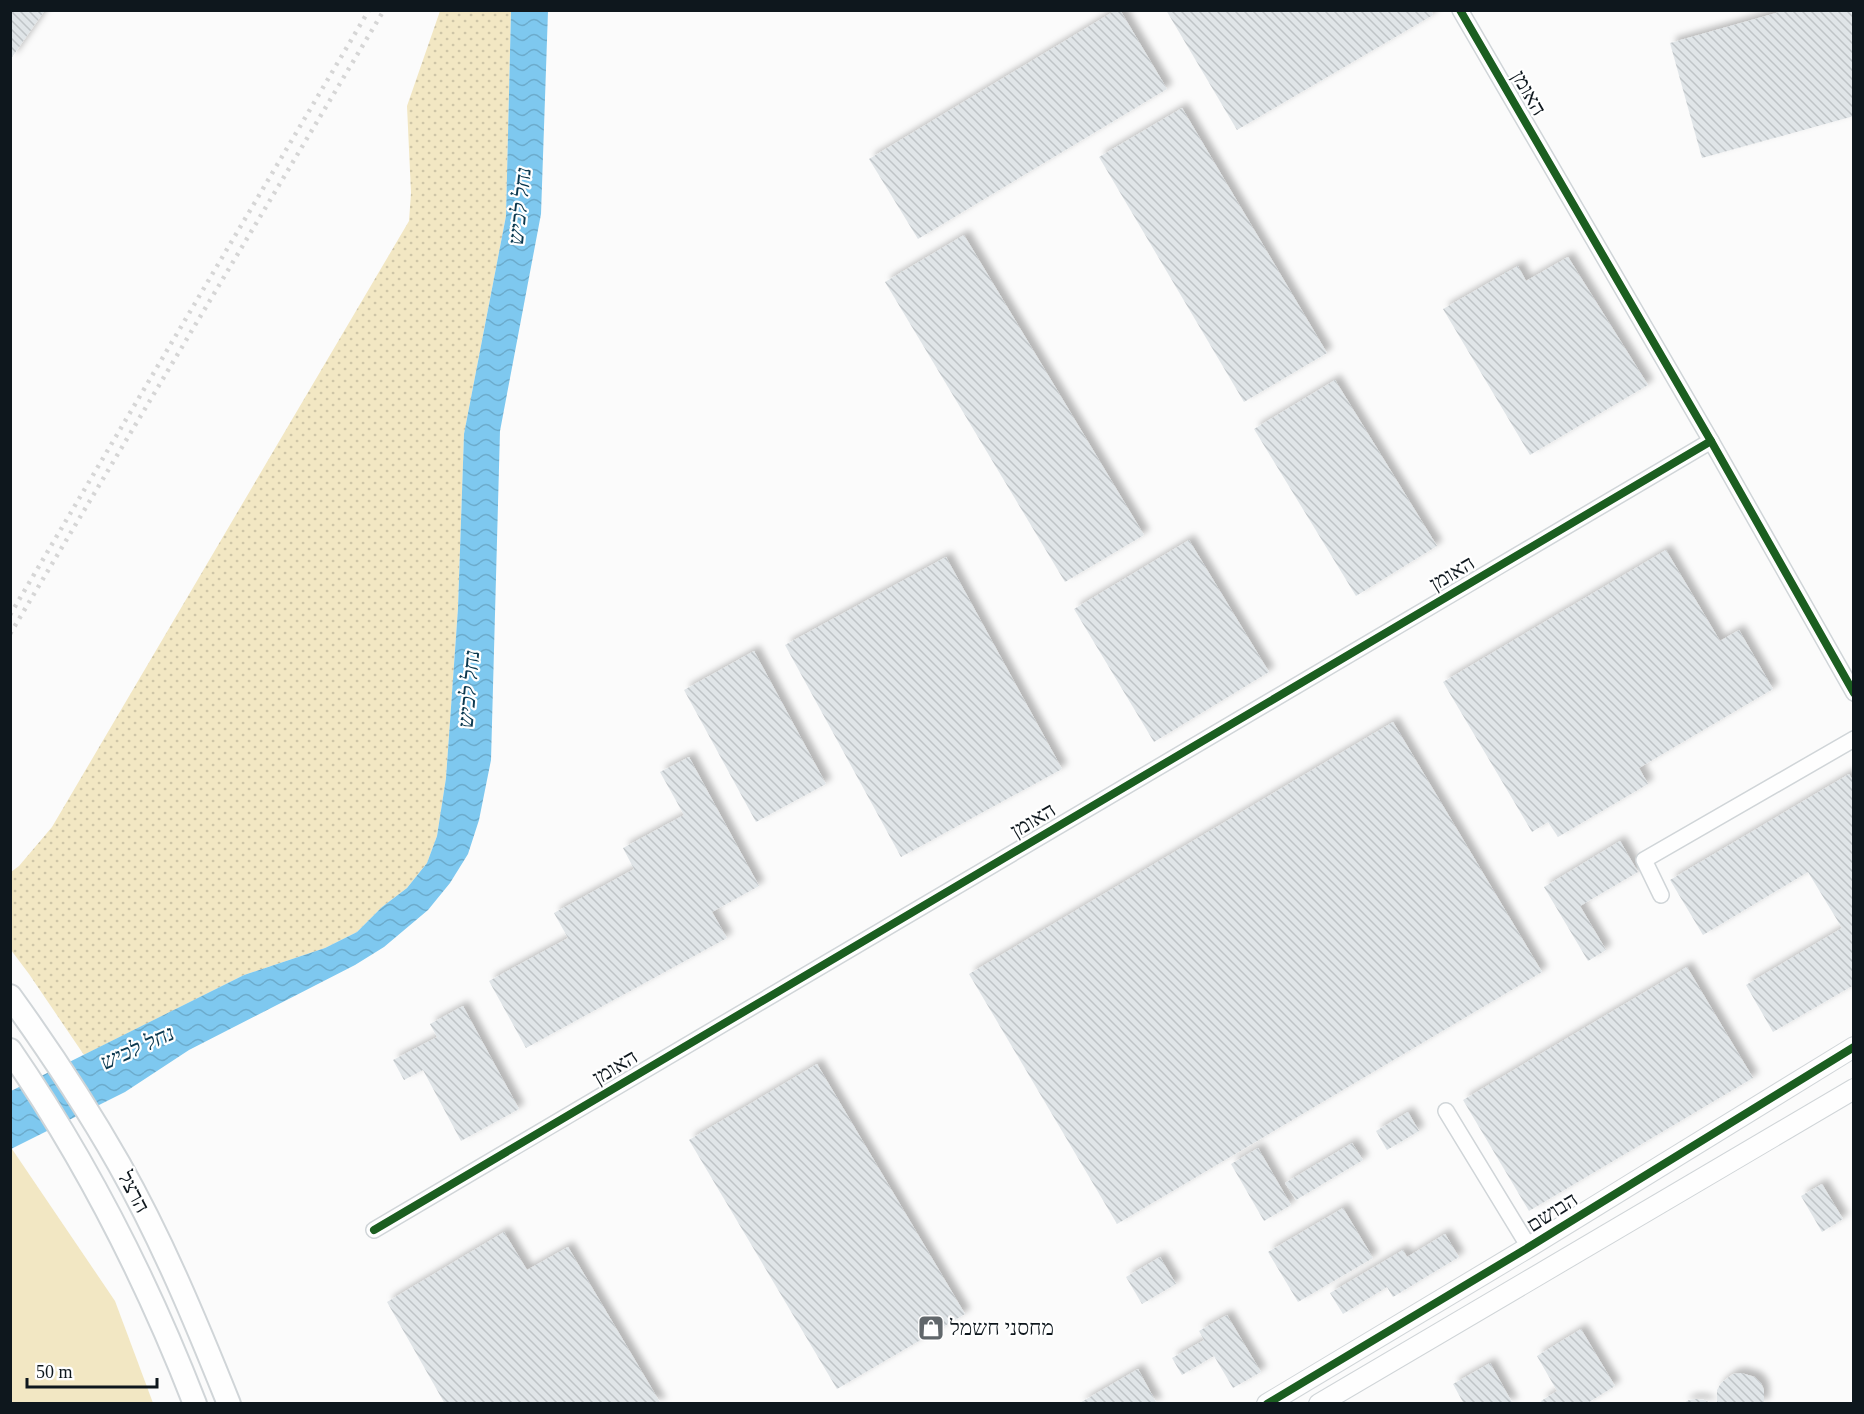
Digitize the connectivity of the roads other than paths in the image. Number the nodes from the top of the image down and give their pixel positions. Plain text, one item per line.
1 (1460, 10) edge
2 (1711, 441) junction
3 (1854, 693) edge
4 (1854, 739) edge
5 (1661, 895) dead end
6 (10, 996) edge
7 (1854, 1047) edge
8 (10, 1050) edge
9 (1854, 1089) edge
10 (1446, 1111) dead end
11 (374, 1230) dead end
12 (1529, 1247) junction
13 (225, 1395) edge
14 (194, 1401) edge
15 (1266, 1404) edge
16 (1319, 1404) edge

1 - 2 street, האומן
2 - 3 street, האומן
2 - 11 street, האומן
4 - 5 street
6 - 13 main road, הרצל
7 - 12 street, הבושם
8 - 14 main road, הרצל
9 - 16 street
10 - 12 street
12 - 15 street, הבושם

